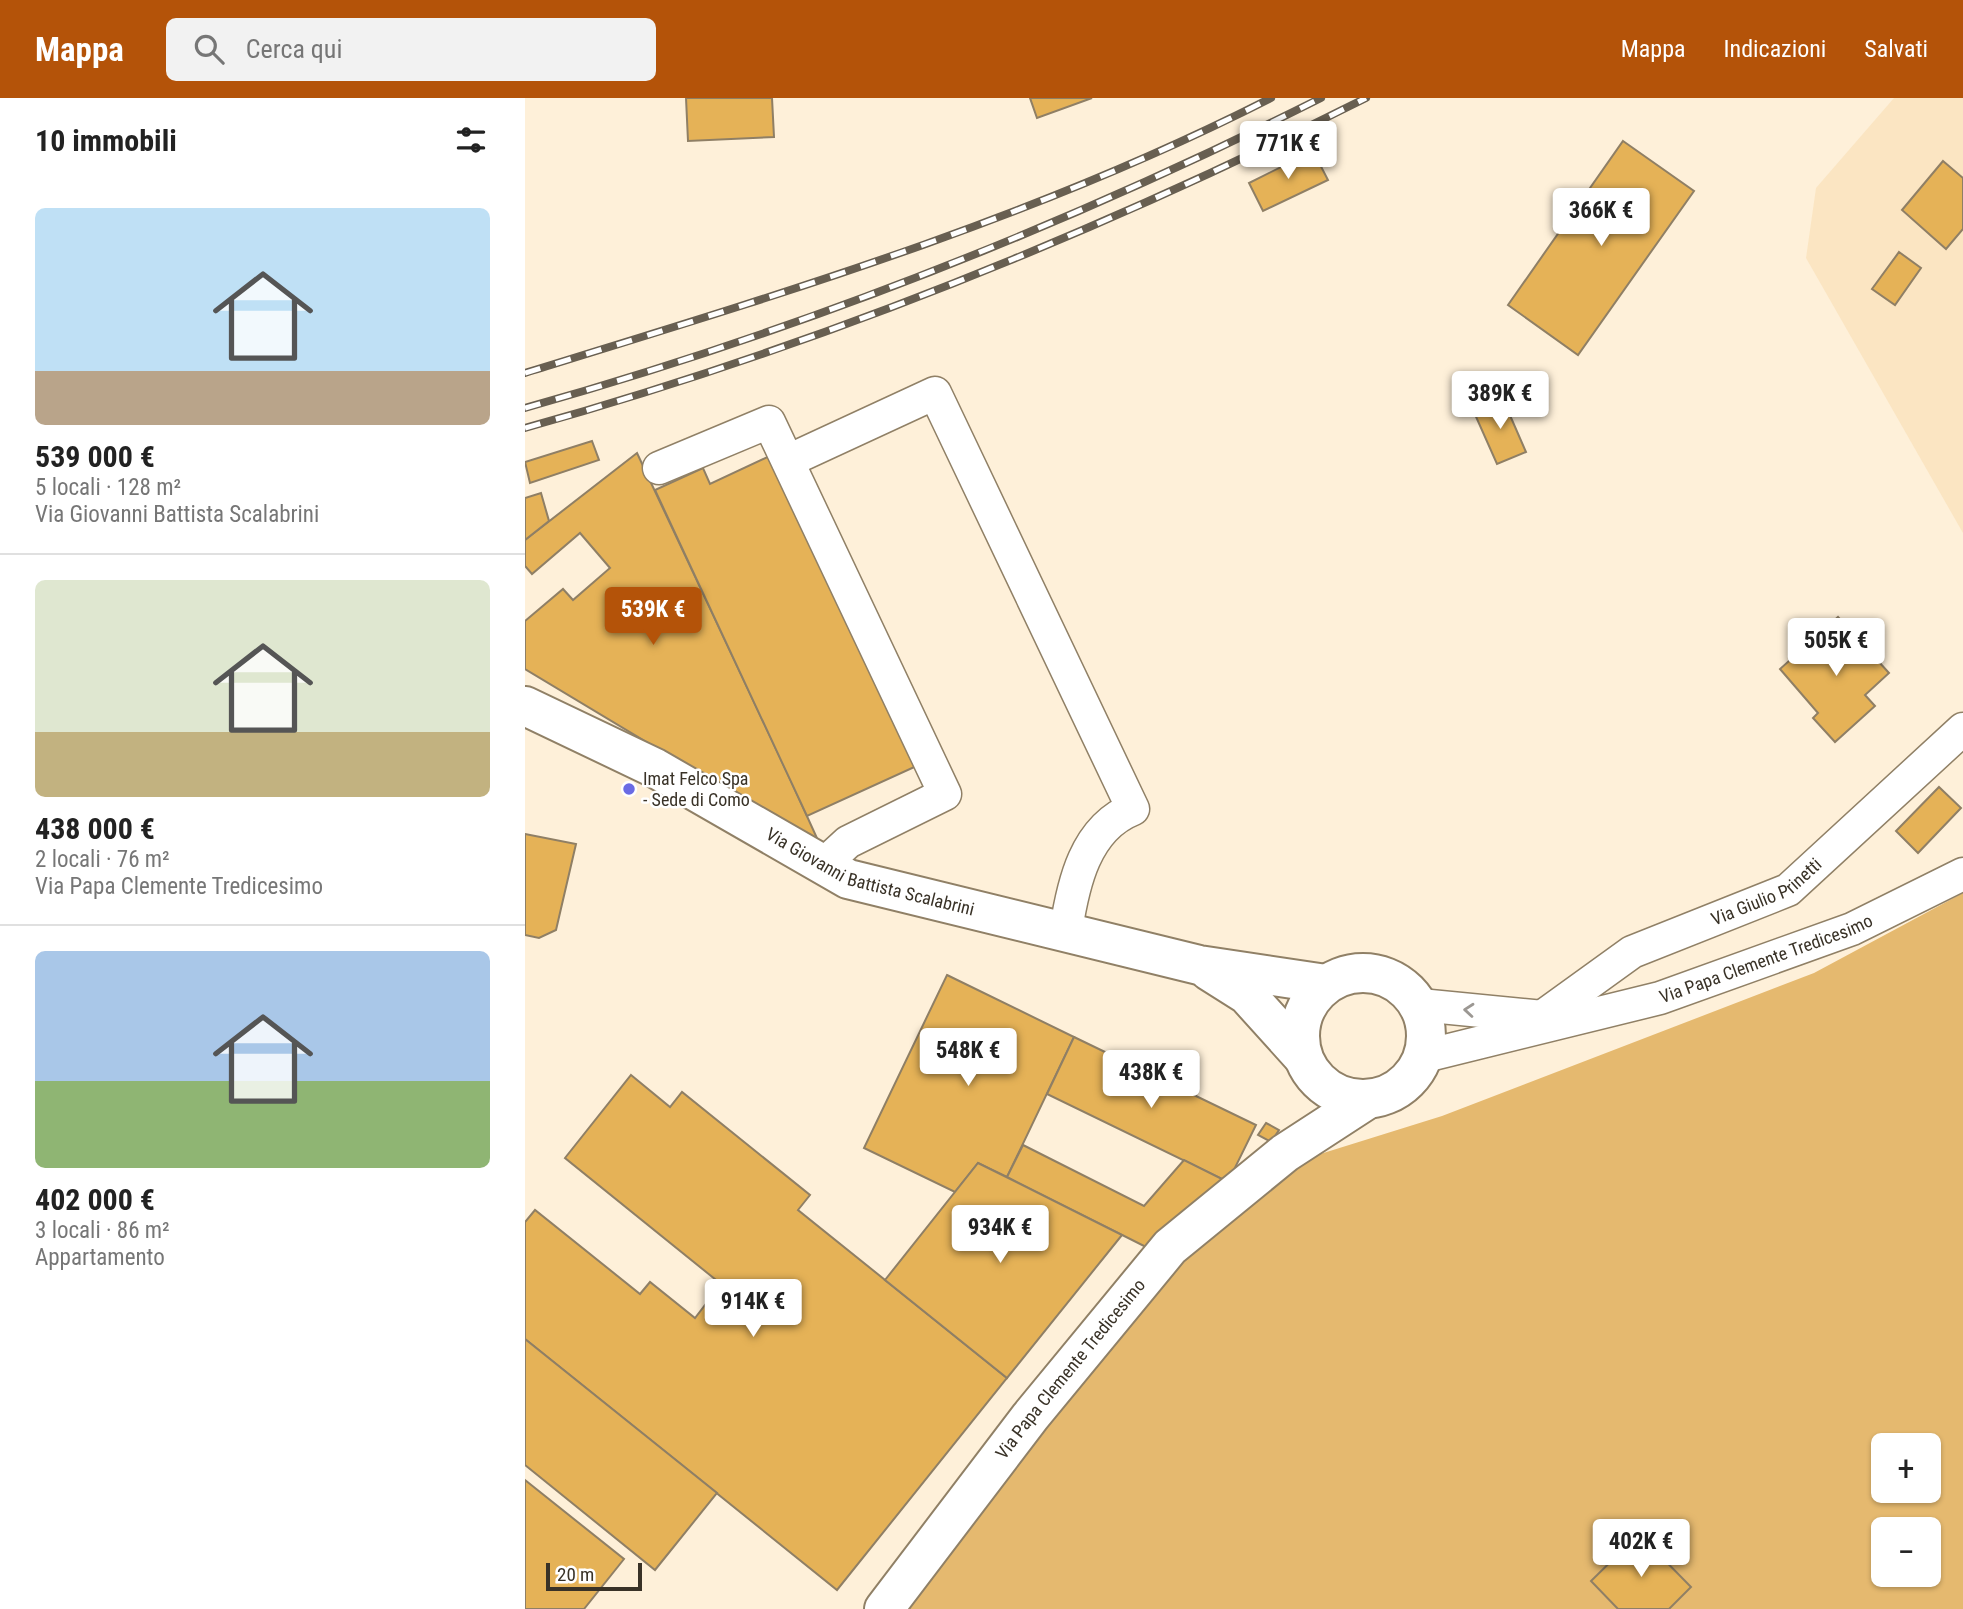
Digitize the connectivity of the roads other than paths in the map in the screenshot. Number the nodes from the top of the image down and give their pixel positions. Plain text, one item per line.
1 (787, 461) junction
2 (659, 468) dead end
3 (525, 706) edge
4 (1963, 729) edge
5 (823, 865) junction
6 (1963, 874) edge
7 (1066, 930) junction
8 (1199, 965) junction
9 (1326, 984) junction
10 (1420, 1005) junction
11 (1552, 1018) junction
12 (1425, 1056) junction
13 (1308, 1066) junction
14 (1365, 1101) junction
15 (1285, 1153) junction
16 (884, 1609) edge

1 - 2 street
1 - 5 street
1 - 7 street
3 - 5 main road, Via Giovanni Battista Scalabrini
4 - 11 street, Via Giulio Prinetti
5 - 7 main road, Via Giovanni Battista Scalabrini
6 - 11 street, Via Papa Clemente Tredicesimo
7 - 8 main road, Via Giovanni Battista Scalabrini
8 - 9 main road, Via Giovanni Battista Scalabrini
8 - 13 main road, Via Giovanni Battista Scalabrini
9 - 10 main road
9 - 13 main road
11 -> 10 street, Via Papa Clemente Tredicesimo
10 - 12 main road
11 - 12 street, Via Papa Clemente Tredicesimo
12 - 14 main road
13 - 14 main road
13 - 15 main road, Via Papa Clemente Tredicesimo
14 - 15 main road, Via Papa Clemente Tredicesimo
15 - 16 main road, Via Papa Clemente Tredicesimo

